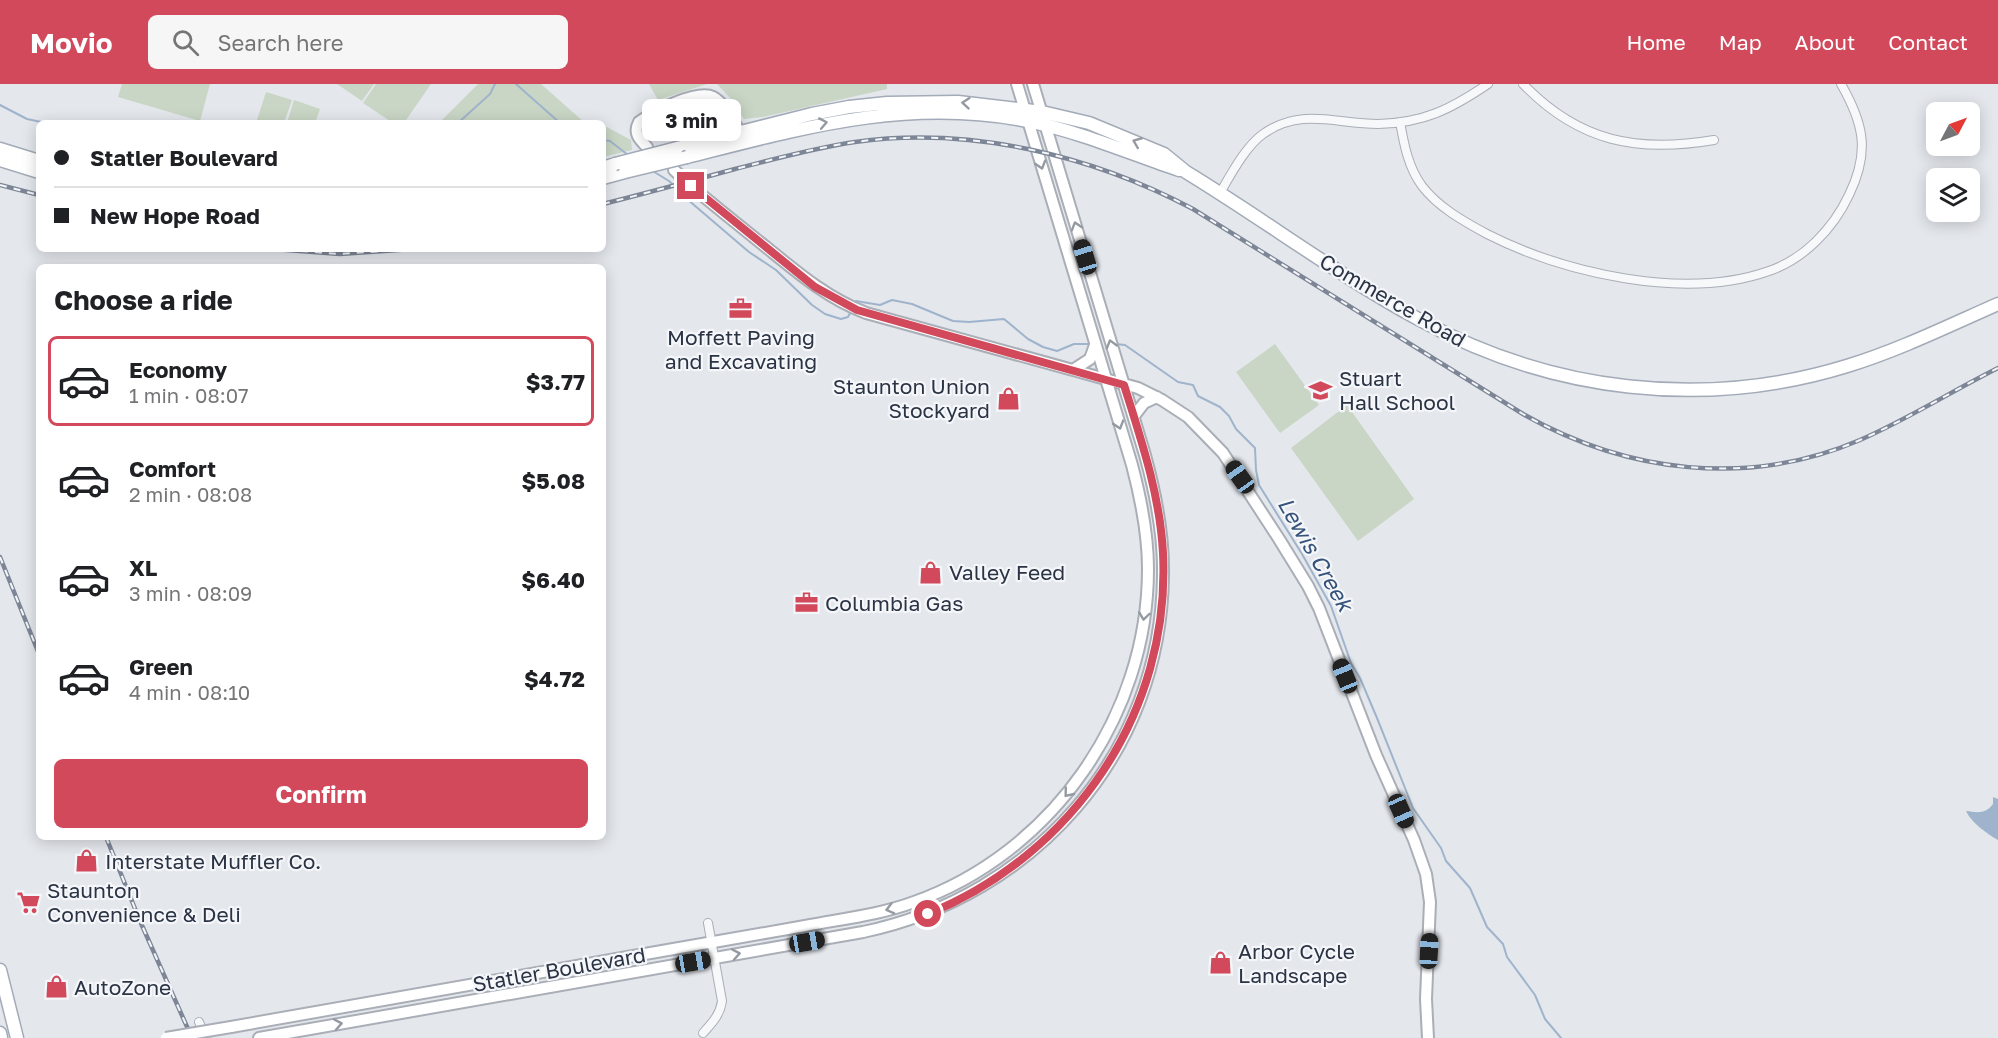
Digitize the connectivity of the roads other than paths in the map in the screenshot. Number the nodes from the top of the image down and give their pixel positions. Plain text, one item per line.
1 (1017, 84) edge
2 (1033, 84) edge
3 (1488, 84) edge
4 (1523, 84) edge
5 (1841, 84) edge
6 (1042, 112) junction
7 (1026, 115) junction
8 (1400, 122) junction
9 (1046, 126) junction
10 (743, 137) junction
11 (1714, 140) dead end
12 (647, 147) dead end
13 (0, 149) edge
14 (0, 160) edge
15 (36, 160) edge
16 (614, 168) edge
17 (674, 170) dead end
18 (36, 171) edge
19 (1186, 172) junction
20 (1220, 192) junction
21 (1998, 304) edge
22 (1095, 345) junction
23 (1073, 370) junction
24 (1104, 374) junction
25 (1124, 385) junction
26 (1157, 397) junction
27 (1134, 416) junction
28 (708, 923) dead end
29 (710, 943) junction
30 (714, 958) junction
31 (0, 970) edge
32 (199, 1022) dead end
33 (0, 1033) edge
34 (703, 1033) dead end
35 (1, 1038) edge
36 (17, 1038) edge
37 (166, 1038) edge
38 (206, 1038) edge
39 (259, 1038) edge
40 (1428, 1038) edge

1 - 7 main road, Statler Boulevard
2 - 6 main road, Statler Boulevard
3 - 8 street
4 - 11 street
5 - 8 street
6 - 7 main road, Commerce Road
6 - 9 main road, Statler Boulevard
19 -> 6 main road, Commerce Road
7 - 9 main road, Commerce Road
7 - 10 main road, Commerce Road
7 -> 22 main road, Statler Boulevard
8 - 20 street
9 - 19 main road, Commerce Road
25 -> 9 main road, Statler Boulevard
10 - 12 main road
10 - 16 main road, Commerce Road, bridge
13 - 15 main road
14 - 18 main road
17 - 23 main road
19 - 20 main road, Commerce Road
20 - 21 main road, Commerce Road
22 - 23 main road
22 - 24 main road, Statler Boulevard
23 - 24 main road
24 - 25 main road
24 -> 29 main road, Statler Boulevard
25 - 26 main road
25 - 27 main road, Statler Boulevard
26 - 27 main road
26 - 40 main road
30 -> 27 main road, Statler Boulevard
28 - 29 street
29 - 30 street
29 - 37 main road, Statler Boulevard, bridge
30 - 34 street
39 -> 30 main road, Statler Boulevard
31 - 36 main road
32 - 38 street
33 - 35 main road

